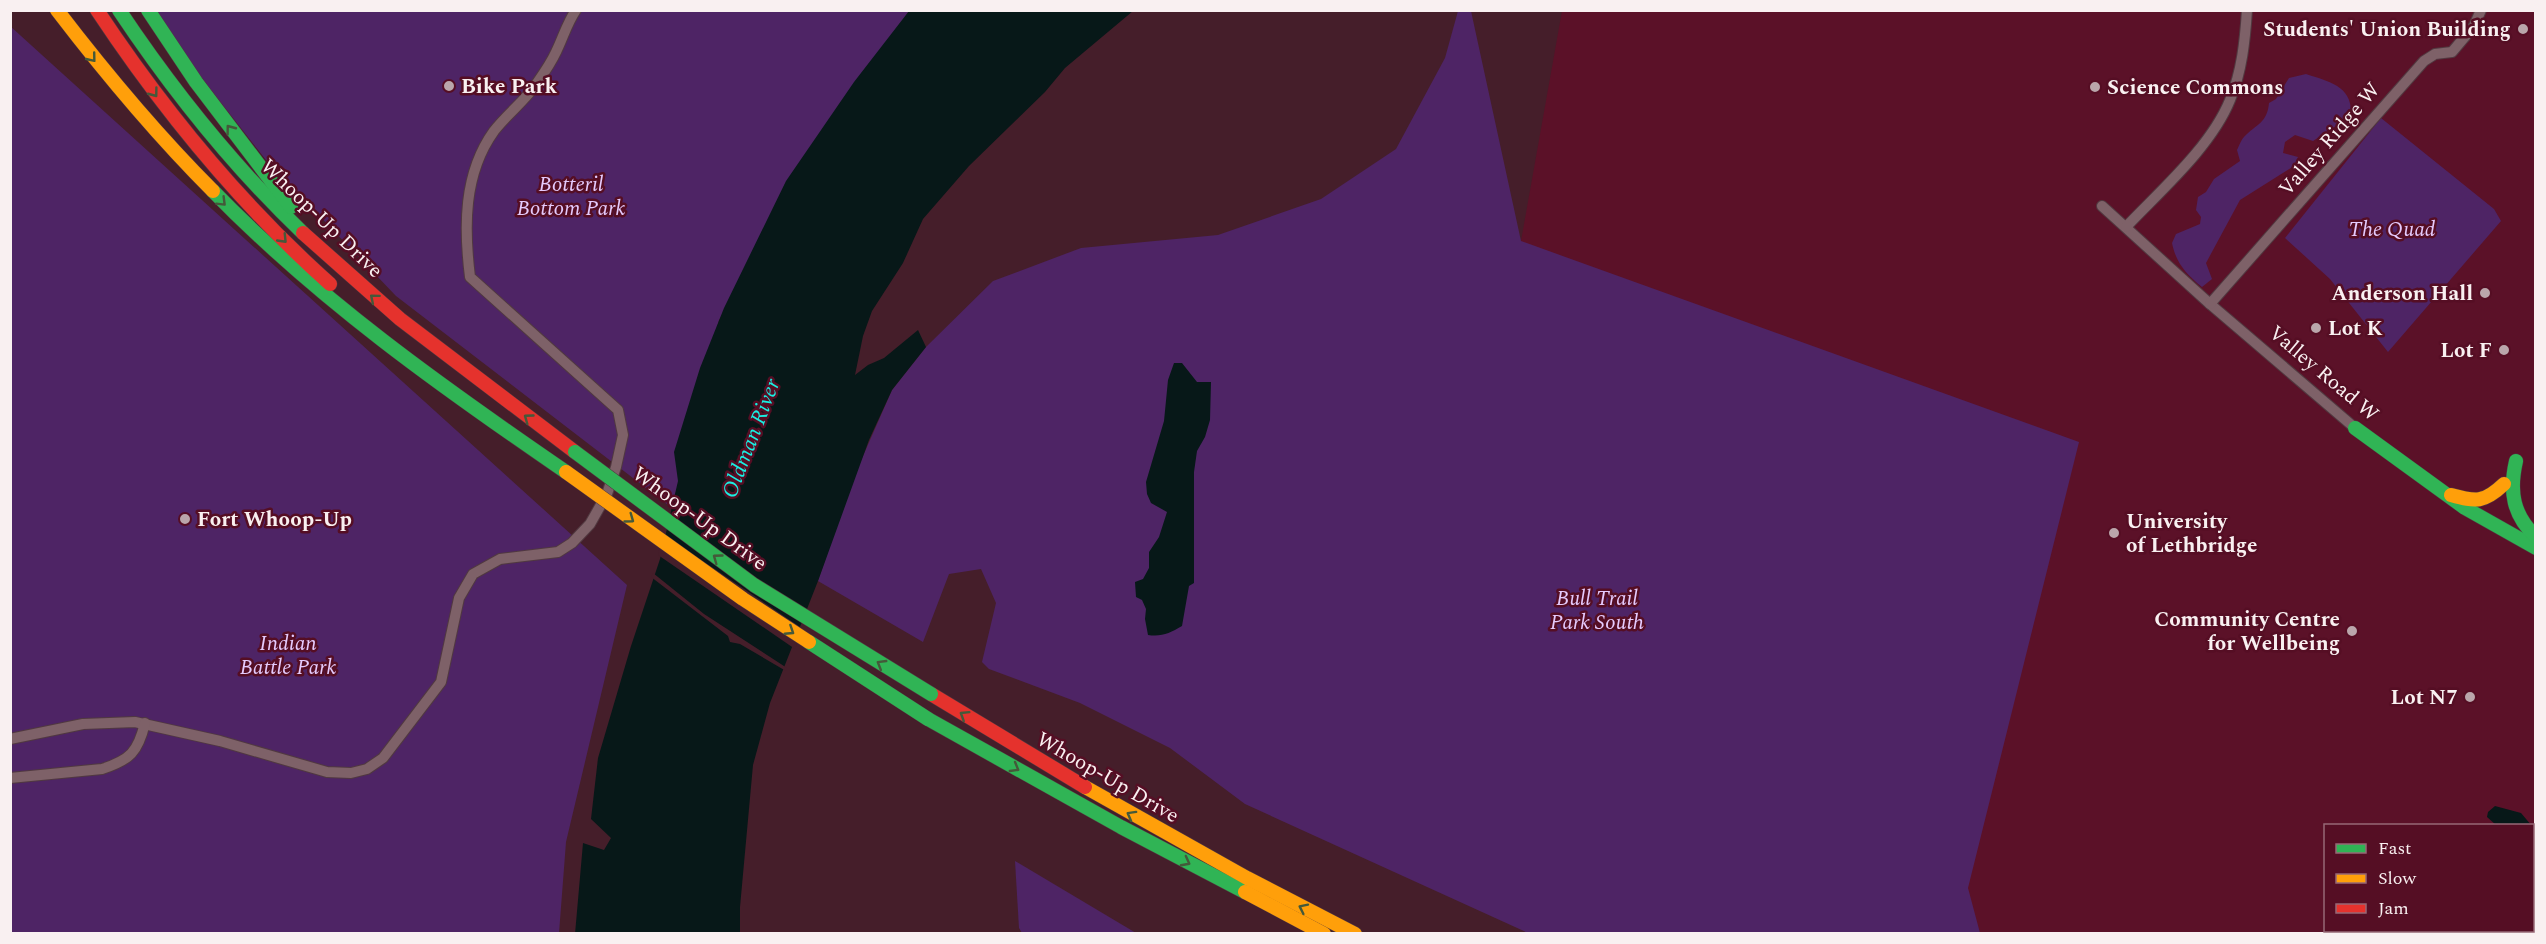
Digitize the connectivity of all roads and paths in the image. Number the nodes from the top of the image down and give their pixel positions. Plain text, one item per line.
1 (57, 10) edge
2 (97, 10) edge
3 (119, 10) edge
4 (148, 10) edge
5 (576, 10) edge
6 (2247, 10) edge
7 (2481, 10) edge
8 (2103, 206) dead end
9 (2126, 227) junction
10 (330, 258) junction
11 (2210, 304) junction
12 (2355, 428) joint
13 (2516, 461) dead end
14 (566, 472) junction
15 (2504, 484) dead end
16 (2438, 491) junction
17 (2535, 537) edge
18 (2535, 548) edge
19 (145, 723) junction
20 (10, 739) edge
21 (10, 778) edge
22 (1324, 933) edge
23 (1355, 933) edge

1 -> 14 main road
2 -> 14 main road, Whoop-Up Drive
3 - 10 main road, Whoop-Up Drive
10 -> 4 main road
5 - 19 street
6 - 9 street
7 - 11 street, Valley Ridge W
8 - 9 street, Valley Road W
9 - 11 street, Valley Road W
23 -> 10 main road, Whoop-Up Drive, bridge
11 - 12 street, Valley Road W
12 - 16 main road, Valley Road W
13 - 17 main road
14 -> 22 main road, Whoop-Up Drive, bridge
15 - 16 main road
16 - 18 main road, Valley Road W
19 - 20 street
19 - 21 street

